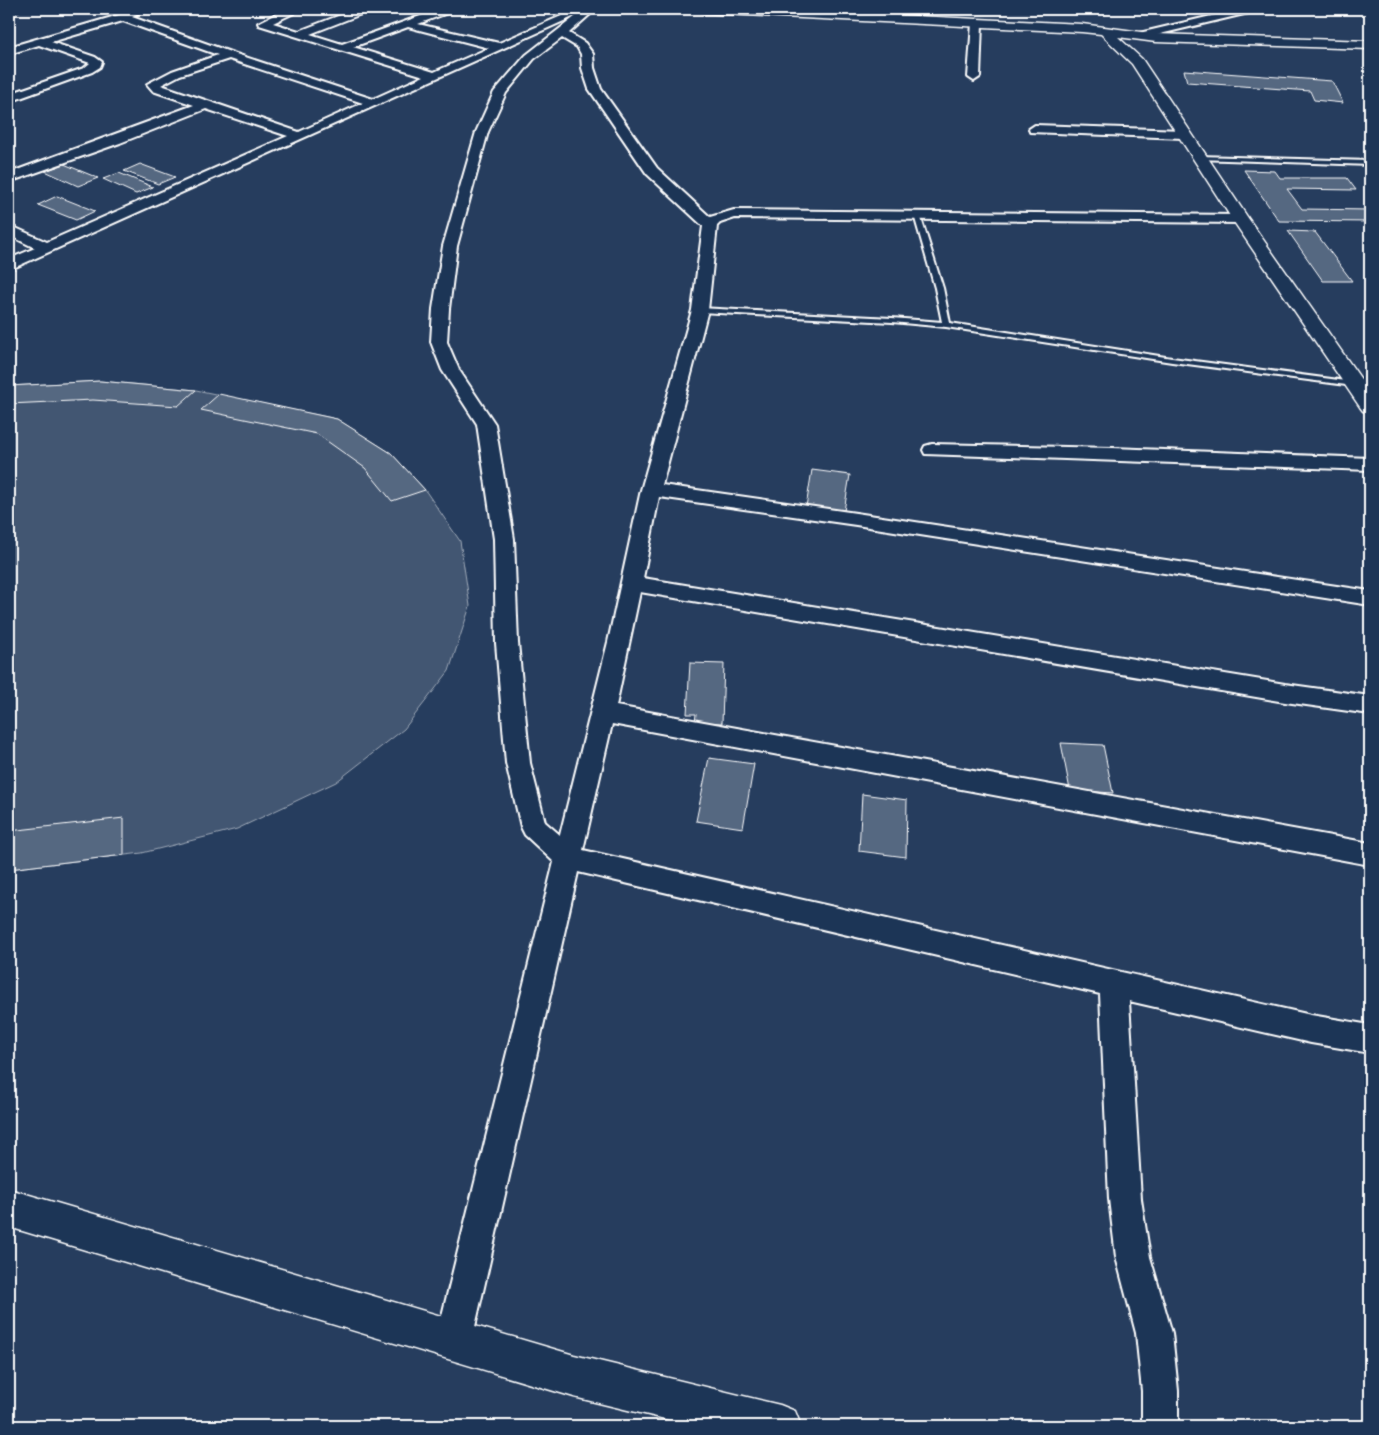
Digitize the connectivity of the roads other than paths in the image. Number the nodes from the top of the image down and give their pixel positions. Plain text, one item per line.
1 (15, 9) edge
2 (142, 9) edge
3 (294, 9) edge
4 (366, 9) edge
5 (449, 9) edge
6 (585, 9) edge
7 (591, 9) edge
8 (703, 9) edge
9 (1253, 9) edge
10 (9, 10) edge
11 (839, 13) edge
12 (123, 17) junction
13 (978, 23) junction
14 (408, 24) junction
15 (1106, 31) junction
16 (562, 33) junction
17 (298, 35) junction
18 (1139, 36) junction
19 (1156, 38) junction
20 (40, 42) junction
21 (1370, 45) edge
22 (500, 47) junction
23 (340, 48) junction
24 (1124, 48) junction
25 (9, 51) edge
26 (229, 55) junction
27 (435, 76) junction
28 (974, 77) dead end
29 (9, 98) edge
30 (374, 103) junction
31 (206, 105) junction
32 (1035, 129) dead end
33 (1183, 134) junction
34 (299, 136) junction
35 (1199, 158) junction
36 (1370, 164) edge
37 (9, 178) edge
38 (917, 215) junction
39 (1240, 220) junction
40 (710, 225) junction
41 (9, 229) edge
42 (47, 248) junction
43 (9, 265) edge
44 (700, 310) junction
45 (946, 325) junction
46 (1354, 384) junction
47 (1370, 407) edge
48 (932, 450) dead end
49 (1370, 464) edge
50 (651, 490) junction
51 (631, 583) junction
52 (1370, 598) edge
53 (1370, 706) edge
54 (602, 713) junction
55 (1370, 854) edge
56 (567, 858) junction
57 (1114, 984) junction
58 (1370, 1039) edge
59 (9, 1208) edge
60 (454, 1340) junction
61 (716, 1418) edge
62 (780, 1426) edge
63 (1160, 1426) edge

1 - 10 street
2 - 12 street
3 - 17 street
4 - 17 street
5 - 14 street
6 - 22 street
7 - 16 street
8 - 11 street
9 - 18 street
11 - 13 street
12 - 20 street
12 - 26 street
13 - 15 street
13 - 28 street
14 - 22 street
14 - 23 street
15 - 18 street
15 - 24 street
16 - 40 street
16 - 56 street
17 - 23 street
18 - 19 street
19 - 21 street
19 - 24 street
20 - 25 street
20 - 29 street
22 - 27 street
23 - 27 street
24 - 33 street
26 - 30 street
26 - 31 street
27 - 30 street
30 - 34 street
31 - 34 street
31 - 37 street
32 - 33 street
33 - 35 street
34 - 42 street
35 - 36 lane
35 - 39 street
38 - 39 street
38 - 40 street
38 - 45 lane
39 - 46 street
40 - 44 street
41 - 42 street
42 - 43 street
44 - 45 lane
44 - 50 street
45 - 46 lane
46 - 47 street
48 - 49 street
50 - 51 street
50 - 52 street
51 - 53 street
51 - 54 street
54 - 55 street
54 - 56 street
56 - 57 street
56 - 60 street
57 - 58 street
57 - 63 street
59 - 60 street
60 - 61 street
61 - 62 street

